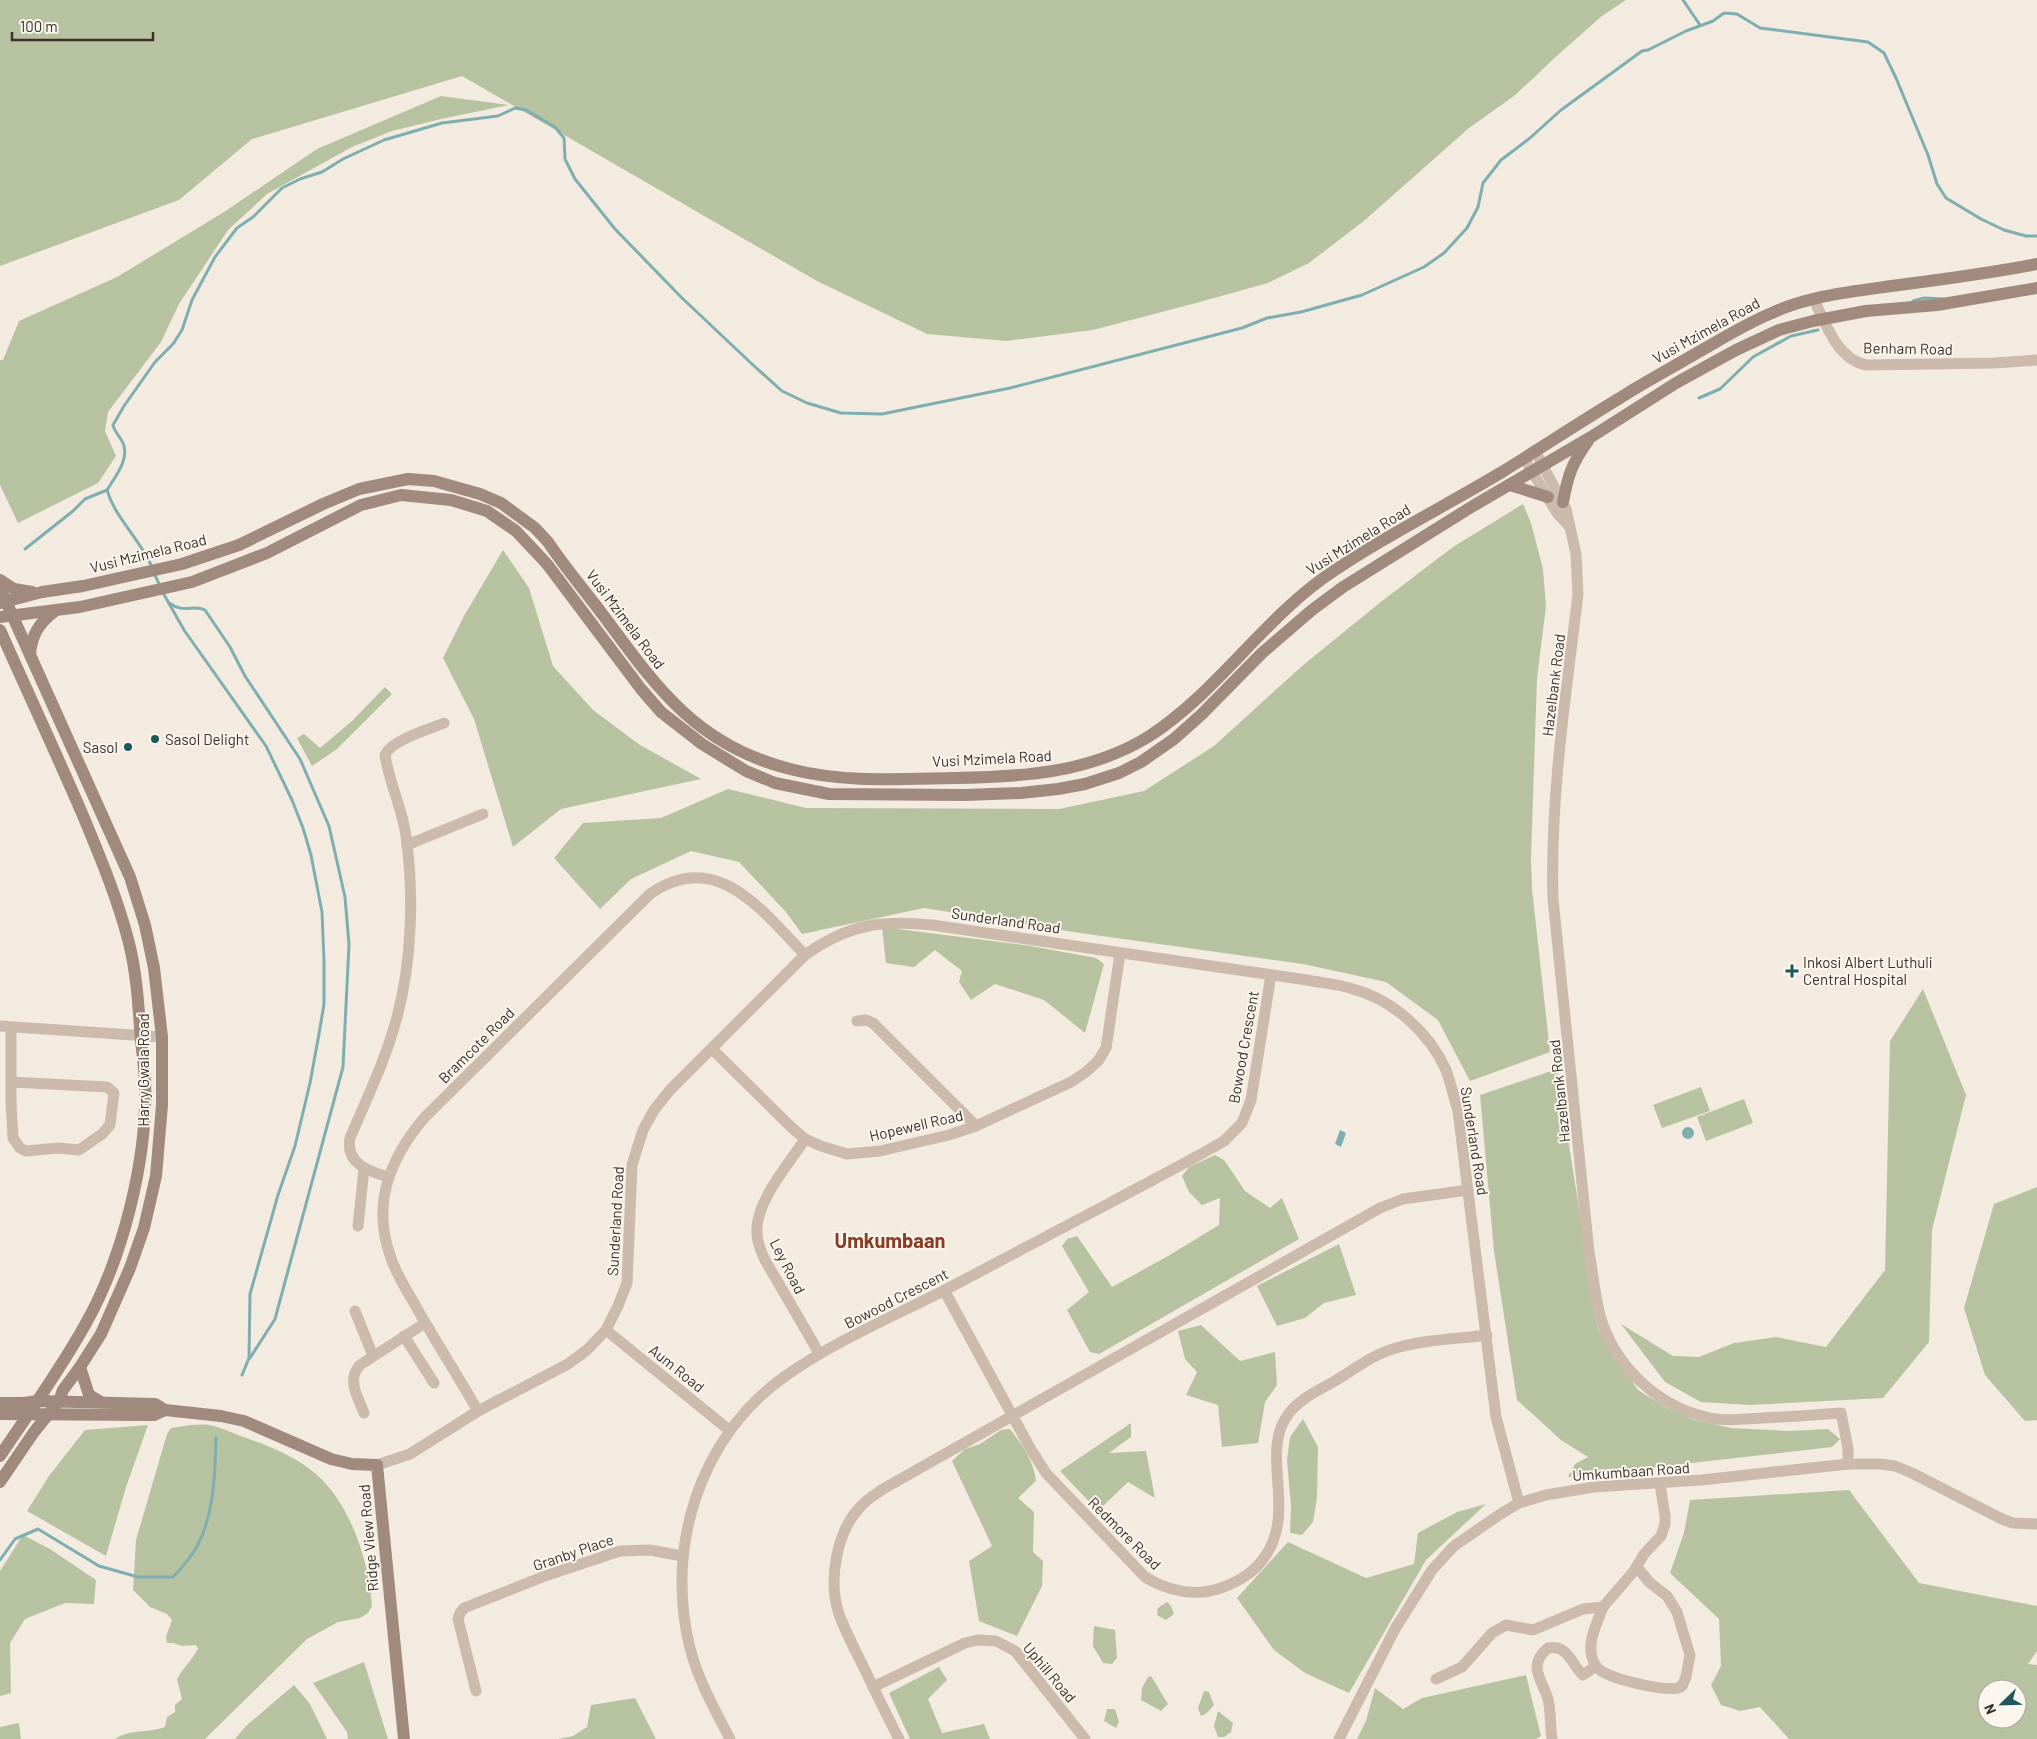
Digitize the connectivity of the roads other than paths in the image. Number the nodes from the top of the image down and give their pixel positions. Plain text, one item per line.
1 (2037, 264) edge
2 (2037, 288) edge
3 (1814, 300) junction
4 (1824, 319) junction
5 (2037, 360) edge
6 (1591, 437) junction
7 (1529, 455) junction
8 (1538, 468) junction
9 (1510, 485) junction
10 (1548, 497) junction
11 (1563, 502) junction
12 (1568, 526) junction
13 (0, 580) edge
14 (0, 588) edge
15 (42, 592) junction
16 (3, 602) edge
17 (55, 611) junction
18 (6, 616) edge
19 (0, 630) edge
20 (30, 655) junction
21 (444, 723) dead end
22 (483, 814) dead end
23 (407, 845) junction
24 (1120, 953) junction
25 (805, 955) junction
26 (1271, 975) junction
27 (857, 1021) dead end
28 (6, 1027) edge
29 (141, 1037) junction
30 (162, 1037) junction
31 (712, 1049) junction
32 (11, 1082) junction
33 (976, 1126) junction
34 (805, 1139) junction
35 (364, 1169) junction
36 (388, 1177) junction
37 (1468, 1190) junction
38 (358, 1226) dead end
39 (944, 1290) junction
40 (355, 1310) dead end
41 (426, 1323) junction
42 (606, 1330) junction
43 (1487, 1335) junction
44 (404, 1336) junction
45 (820, 1353) junction
46 (373, 1356) junction
47 (80, 1367) junction
48 (434, 1383) dead end
49 (38, 1400) junction
50 (59, 1401) junction
51 (99, 1401) junction
52 (0, 1403) edge
53 (165, 1410) junction
54 (478, 1411) junction
55 (364, 1413) dead end
56 (0, 1414) edge
57 (29, 1414) junction
58 (47, 1415) junction
59 (1013, 1416) junction
60 (729, 1430) junction
61 (0, 1456) edge
62 (1848, 1464) junction
63 (377, 1465) junction
64 (0, 1482) edge
65 (1660, 1484) junction
66 (1520, 1503) junction
67 (2037, 1524) edge
68 (682, 1556) junction
69 (1637, 1567) junction
70 (1603, 1607) junction
71 (1596, 1666) junction
72 (1436, 1679) dead end
73 (873, 1687) junction
74 (476, 1691) dead end
75 (404, 1739) edge
76 (730, 1739) edge
77 (899, 1739) edge
78 (1085, 1739) edge
79 (1338, 1739) edge
80 (1552, 1739) edge

1 - 3 main road, Vusi Mzimela Road
2 - 4 main road, Vusi Mzimela Road
3 - 4 street, Benham Road
3 - 7 main road, Vusi Mzimela Road
4 - 5 street, Benham Road
4 - 6 main road, Vusi Mzimela Road
6 - 8 main road, Vusi Mzimela Road
6 - 11 main road
7 - 8 street, Hazelbank Road
7 - 15 main road, Vusi Mzimela Road
8 - 9 main road, Vusi Mzimela Road
8 - 10 street, Hazelbank Road
8 - 11 street, Hazelbank Road
9 - 10 main road
9 - 17 main road, Vusi Mzimela Road
10 - 12 street, Hazelbank Road
11 - 12 street, Hazelbank Road
12 - 62 street, Hazelbank Road
13 - 15 main road
14 - 16 main road, Harry Gwala Road
15 - 16 main road, Vusi Mzimela Road
16 - 18 main road, Harry Gwala Road
17 - 18 main road, Vusi Mzimela Road
17 - 20 main road
18 - 20 main road, Harry Gwala Road
19 - 29 main road, Harry Gwala Road
20 - 30 main road, Harry Gwala Road
21 - 23 street
22 - 23 street
23 - 35 street
24 - 25 street, Sunderland Road
24 - 26 street, Sunderland Road
24 - 33 street, Hopewell Road
25 - 31 street, Sunderland Road
25 - 36 street, Bramcote Road
26 - 37 street, Sunderland Road
26 - 39 street, Bowood Crescent
27 - 33 street
28 - 29 street
28 - 32 street
29 - 30 street
29 - 49 main road, Harry Gwala Road
30 - 47 main road, Harry Gwala Road
31 - 34 street, Hopewell Road
31 - 42 street, Sunderland Road
32 - 32 street
33 - 34 street, Hopewell Road
34 - 45 street, Ley Road
35 - 36 street
35 - 38 street
36 - 41 street, Bramcote Road
37 - 43 street, Sunderland Road
37 - 59 street
39 - 45 street, Bowood Crescent
39 - 59 street, Redmore Road
40 - 46 street
41 - 44 street
41 - 54 street, Bramcote Road
42 - 54 street, Sunderland Road
42 - 60 street, Aum Road
43 - 59 street, Redmore Road
43 - 66 street, Sunderland Road
44 - 46 street
44 - 48 street
45 - 60 street, Bowood Crescent
46 - 55 street
47 - 50 main road, Harry Gwala Road
47 - 51 main road
49 - 50 main road, Ridge View Road
49 - 52 main road, Ridge View Road
49 - 57 main road, Harry Gwala Road
50 - 51 main road, Ridge View Road
50 - 58 main road, Harry Gwala Road
51 - 53 main road, Ridge View Road
53 - 58 main road, Ridge View Road
53 - 63 main road, Ridge View Road
54 - 63 street, Sunderland Road
56 - 57 main road, Ridge View Road
57 - 58 main road, Ridge View Road
57 - 61 main road, Harry Gwala Road
58 - 64 main road, Harry Gwala Road
59 - 73 street
60 - 68 street, Bowood Crescent
62 - 65 street, Umkumbaan Road
62 - 67 street, Umkumbaan Road
63 - 75 main road, Ridge View Road
65 - 66 street, Umkumbaan Road
65 - 69 street
66 - 79 street, Umkumbaan Road
68 - 74 street, Granby Place
68 - 76 street, Bowood Crescent
69 - 70 street
69 - 71 street
70 - 71 street
70 - 72 street
71 - 80 street
73 - 77 street
73 - 78 street, Uphill Road

